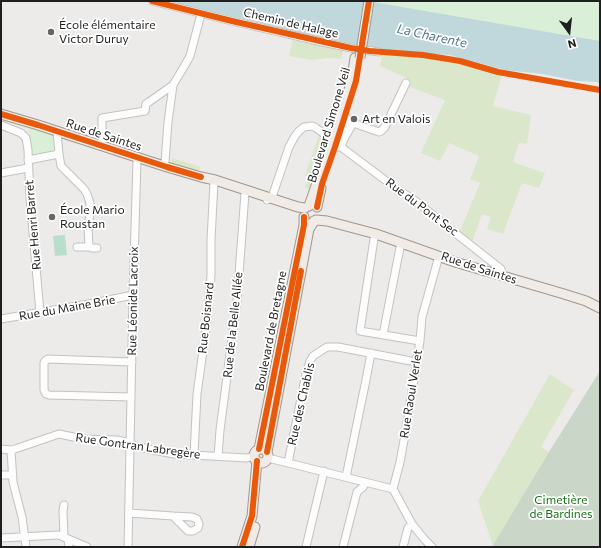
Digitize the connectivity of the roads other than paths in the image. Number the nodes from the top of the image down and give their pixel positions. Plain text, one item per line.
1 (152, 1) edge
2 (363, 1) edge
3 (369, 1) edge
4 (201, 14) junction
5 (379, 52) dead end
6 (358, 58) junction
7 (406, 83) dead end
8 (173, 85) junction
9 (4, 116) edge
10 (345, 116) junction
11 (353, 123) junction
12 (4, 126) edge
13 (340, 131) junction
14 (57, 132) junction
15 (336, 144) junction
16 (101, 145) junction
17 (59, 154) junction
18 (138, 157) junction
19 (28, 164) junction
20 (164, 166) junction
21 (1, 173) edge
22 (214, 181) junction
23 (245, 193) junction
24 (269, 199) junction
25 (311, 213) junction
26 (376, 234) junction
27 (401, 243) junction
28 (89, 246) junction
29 (77, 247) dead end
30 (97, 248) dead end
31 (439, 256) junction
32 (502, 276) junction
33 (133, 295) junction
34 (600, 308) edge
35 (40, 313) junction
36 (1, 319) edge
37 (383, 335) junction
38 (420, 341) junction
39 (371, 353) junction
40 (132, 362) junction
41 (416, 362) junction
42 (131, 397) junction
43 (130, 445) junction
44 (1, 449) edge
45 (11, 450) junction
46 (194, 455) junction
47 (218, 456) junction
48 (261, 456) junction
49 (288, 463) junction
50 (324, 471) junction
51 (1, 475) edge
52 (12, 475) junction
53 (346, 477) junction
54 (365, 482) junction
55 (392, 489) junction
56 (64, 505) dead end
57 (129, 512) junction
58 (173, 516) dead end
59 (414, 526) junction
60 (25, 536) junction
61 (1, 538) edge
62 (66, 538) junction
63 (26, 547) edge
64 (69, 547) edge
65 (86, 547) edge
66 (128, 547) edge
67 (242, 547) edge
68 (249, 547) edge
69 (306, 547) edge
70 (343, 547) edge
71 (403, 547) edge
72 (432, 547) edge

1 - 4 street, Chemin de Halage
2 - 6 main road, Boulevard Simone Veil
3 - 6 main road, Boulevard Simone Veil, bridge
4 - 5 street, Chemin de Halage
4 - 8 street
6 - 10 main road, Boulevard Simone Veil
6 - 15 main road, Boulevard Simone Veil
7 - 11 street
8 - 16 street
8 - 20 street
9 - 12 street
9 - 14 main road, Rue de Saintes
10 - 11 street
10 - 13 main road, Boulevard Simone Veil
11 - 13 street
11 - 15 street
12 - 19 street, Rue Henri Barret
13 - 15 main road, Boulevard Simone Veil
14 - 16 main road, Rue de Saintes
14 - 17 street
15 - 24 street, Rue du Pont Sec
15 - 25 main road, Boulevard Simone Veil
15 - 32 street, Rue du Pont Sec
16 - 18 main road, Rue de Saintes
17 - 19 street
17 - 28 street
18 - 20 main road, Rue de Saintes
18 - 33 street, Rue Léonide Lacroix
19 - 21 street
19 - 35 street, Rue Henri Barret
20 - 22 main road, Rue de Saintes
22 - 23 main road, Rue de Saintes
22 - 24 main road, Rue de Saintes
22 - 46 street, Rue Boisnard
23 - 24 main road, Rue de Saintes
23 - 47 street, Rue de la Belle Allée
24 - 25 main road, Rue de Saintes
25 - 26 main road, Rue de Saintes
25 - 48 main road, Boulevard de Bretagne
26 - 27 main road, Rue de Saintes
26 - 37 street
27 - 31 main road, Rue de Saintes
27 - 37 street
28 - 29 street
28 - 30 street
31 - 32 main road, Rue de Saintes
31 - 38 street, Rue Raoul Verlet
32 - 34 main road, Rue de Saintes
33 - 35 street, Rue du Maine Brie
33 - 40 street, Rue Léonide Lacroix
35 - 36 street, Rue du Maine Brie
37 - 38 street
38 - 41 street, Rue Raoul Verlet
39 - 41 street, Rue des Chablis
39 - 49 street, Rue des Chablis
39 - 53 street
40 - 42 street, Rue Léonide Lacroix
40 - 42 street
41 - 55 street, Rue Raoul Verlet
42 - 43 street, Rue Léonide Lacroix
43 - 45 street, Rue Gontran Labregère
43 - 46 street, Rue Gontran Labregère
43 - 57 street, Rue Léonide Lacroix
44 - 45 street, Rue Gontran Labregère
45 - 52 street
46 - 47 street, Rue Gontran Labregère
47 - 48 street, Rue Gontran Labregère
48 - 49 street, Rue Gontran Labregère
48 - 67 main road, Boulevard de Bretagne
48 - 68 main road, Boulevard de Bretagne
49 - 50 street, Rue Gontran Labregère
50 - 53 street, Rue Gontran Labregère
50 - 69 street
51 - 52 street
52 - 60 street
53 - 54 street, Rue Gontran Labregère
54 - 55 street, Rue Gontran Labregère
54 - 70 street
55 - 59 street
56 - 62 street
57 - 58 street
57 - 66 street, Rue Léonide Lacroix
59 - 71 street
59 - 72 street
60 - 61 street
60 - 62 street
60 - 63 street
62 - 64 street
62 - 65 street

